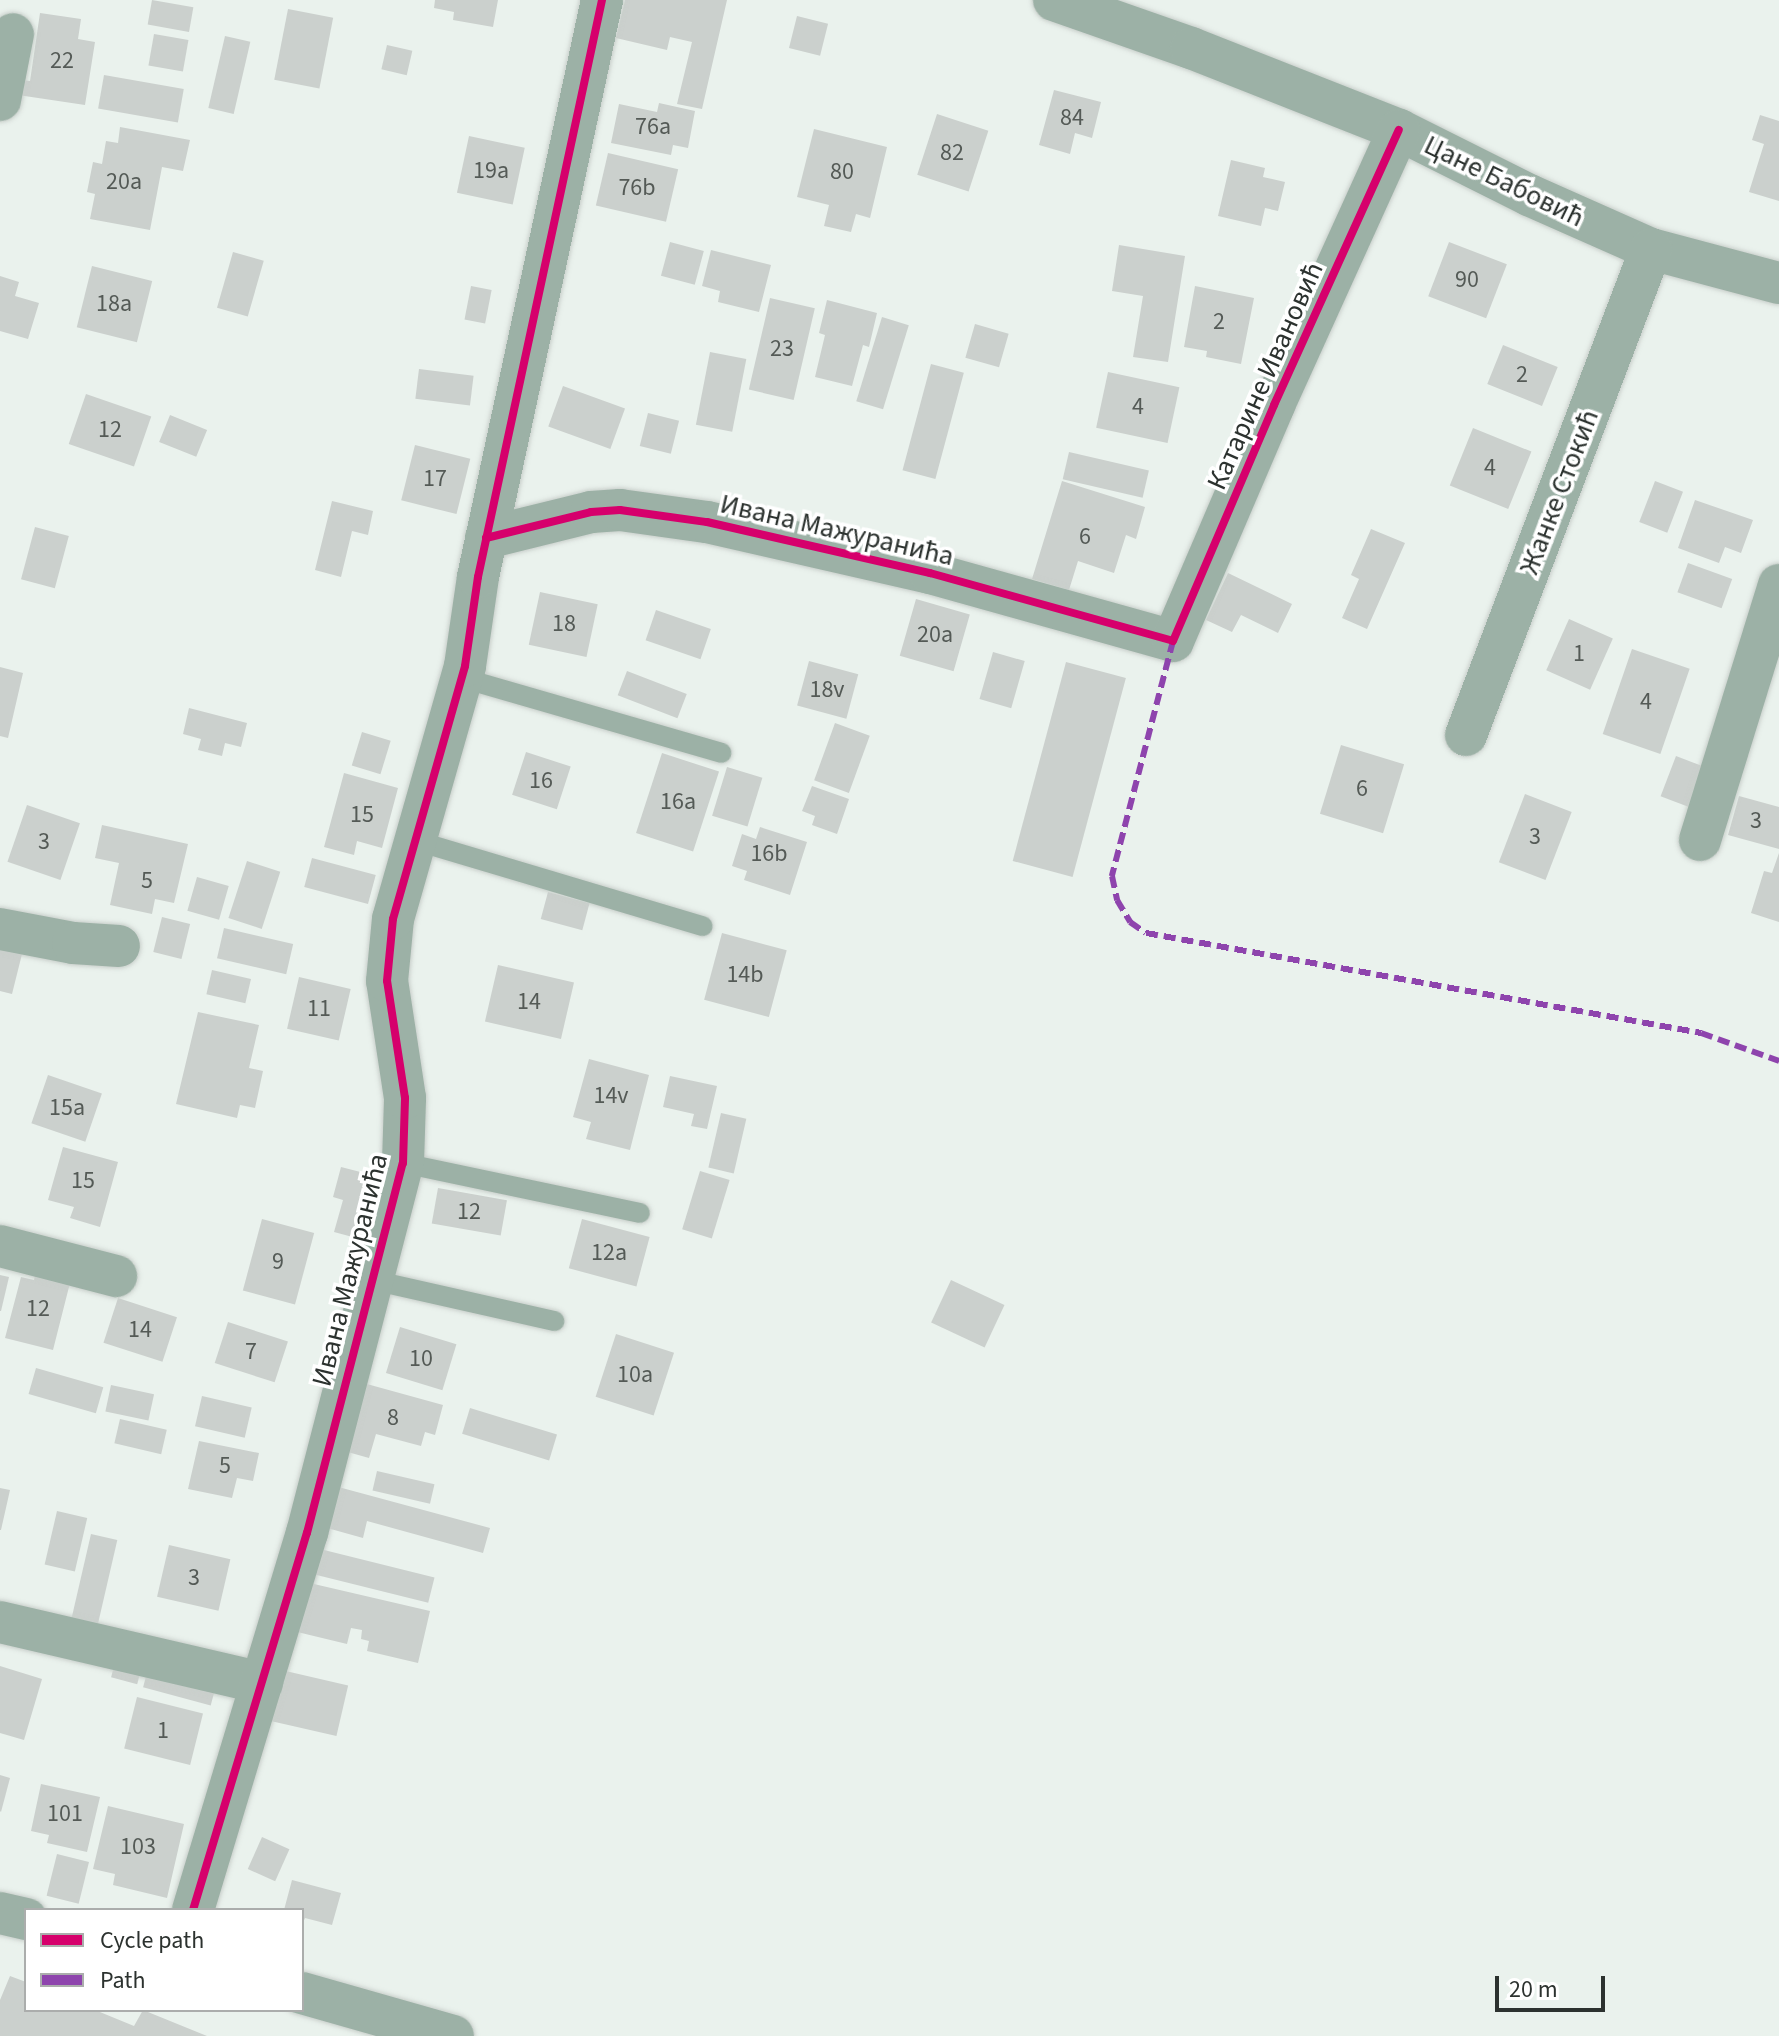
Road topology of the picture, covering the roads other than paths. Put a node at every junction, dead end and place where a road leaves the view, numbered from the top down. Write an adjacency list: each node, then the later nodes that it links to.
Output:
1 (602, 0): 8 (street, Ивана Мажуранића)
2 (1054, 0): 5 (street, Цане Бабовић)
3 (13, 34): 4 (street)
4 (0, 100)
5 (1399, 130): 6 (street, Цане Бабовић); 10 (street, Катарине Ивановић)
6 (1651, 249): 7 (street, Цане Бабовић); 12 (street, Жанке Стокић)
7 (1779, 283)
8 (486, 538): 10 (street, Ивана Мажуранића); 11 (street, Ивана Мажуранића)
9 (1779, 585): 14 (street)
10 (1173, 641)
11 (462, 678): 13 (lane); 15 (street, Ивана Мажуранића)
12 (1466, 735)
13 (721, 753)
14 (1700, 840)
15 (417, 841): 16 (lane); 19 (street, Ивана Мажуранића)
16 (703, 926)
17 (0, 929): 18 (street)
18 (119, 946)
19 (403, 1163): 20 (lane); 23 (street, Ивана Мажуранића)
20 (640, 1213)
21 (0, 1246): 22 (street)
22 (116, 1276)
23 (372, 1280): 24 (lane); 26 (street, Ивана Мажуранића)
24 (554, 1321)
25 (0, 1622): 26 (street)
26 (262, 1683): 27 (street, Ивана Мажуранића)
27 (194, 1908)
28 (0, 1913): 29 (street)
29 (24, 1919)
30 (304, 1994): 31 (street)
31 (453, 2036)

